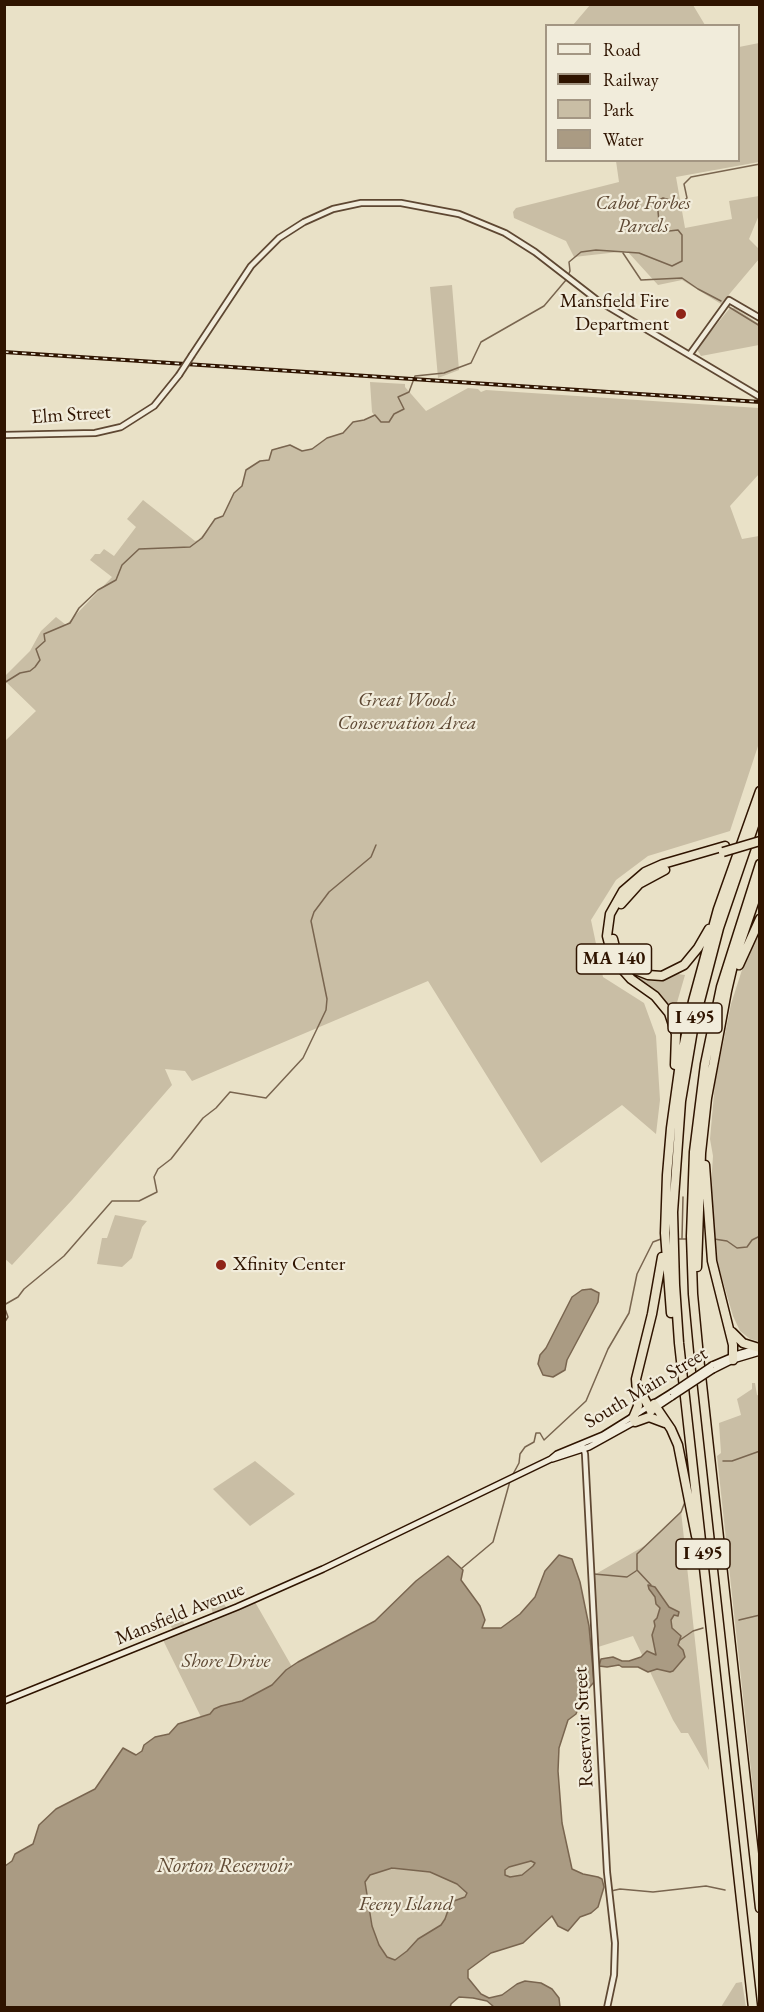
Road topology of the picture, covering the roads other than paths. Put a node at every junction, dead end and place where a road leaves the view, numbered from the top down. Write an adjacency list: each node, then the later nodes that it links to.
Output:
1 (759, 318): 2 (street)
2 (690, 354): 3 (street, Elm Street); 4 (street, Elm Street, bridge)
3 (759, 397)
4 (4, 435)
5 (759, 791): 12 (highway)
6 (759, 808): 17 (highway, I 495)
7 (759, 835): 9 (highway, MA 140)
8 (759, 841): 9 (highway, bridge)
9 (724, 849): 12 (highway); 16 (highway, MA 140)
10 (759, 864): 18 (highway, I 495)
11 (759, 885): 14 (highway)
12 (718, 909): 16 (highway)
13 (759, 919): 14 (highway)
14 (720, 1028): 15 (highway)
15 (706, 1104): 18 (highway); 19 (highway)
16 (672, 1119): 17 (highway, MA 140)
17 (668, 1240): 22 (highway, MA 140); 28 (highway, I 495)
18 (694, 1240): 30 (highway, I 495)
19 (727, 1320): 20 (highway); 21 (highway)
20 (759, 1349): 21 (main road, South Main Street)
21 (734, 1358): 23 (main road, South Main Street, bridge)
22 (636, 1379): 23 (highway); 24 (highway, MA 140)
23 (652, 1408): 24 (main road, South Main Street); 25 (highway)
24 (634, 1420): 25 (highway); 26 (main road, South Main Street)
25 (669, 1426): 28 (highway)
26 (583, 1447): 27 (main road, South Main Street); 31 (street, Reservoir Street)
27 (364, 1550): 29 (main road, Mansfield Avenue)
28 (706, 1588): 32 (highway, I 495)
29 (4, 1701)
30 (759, 1908)
31 (607, 2007)
32 (753, 2007)

